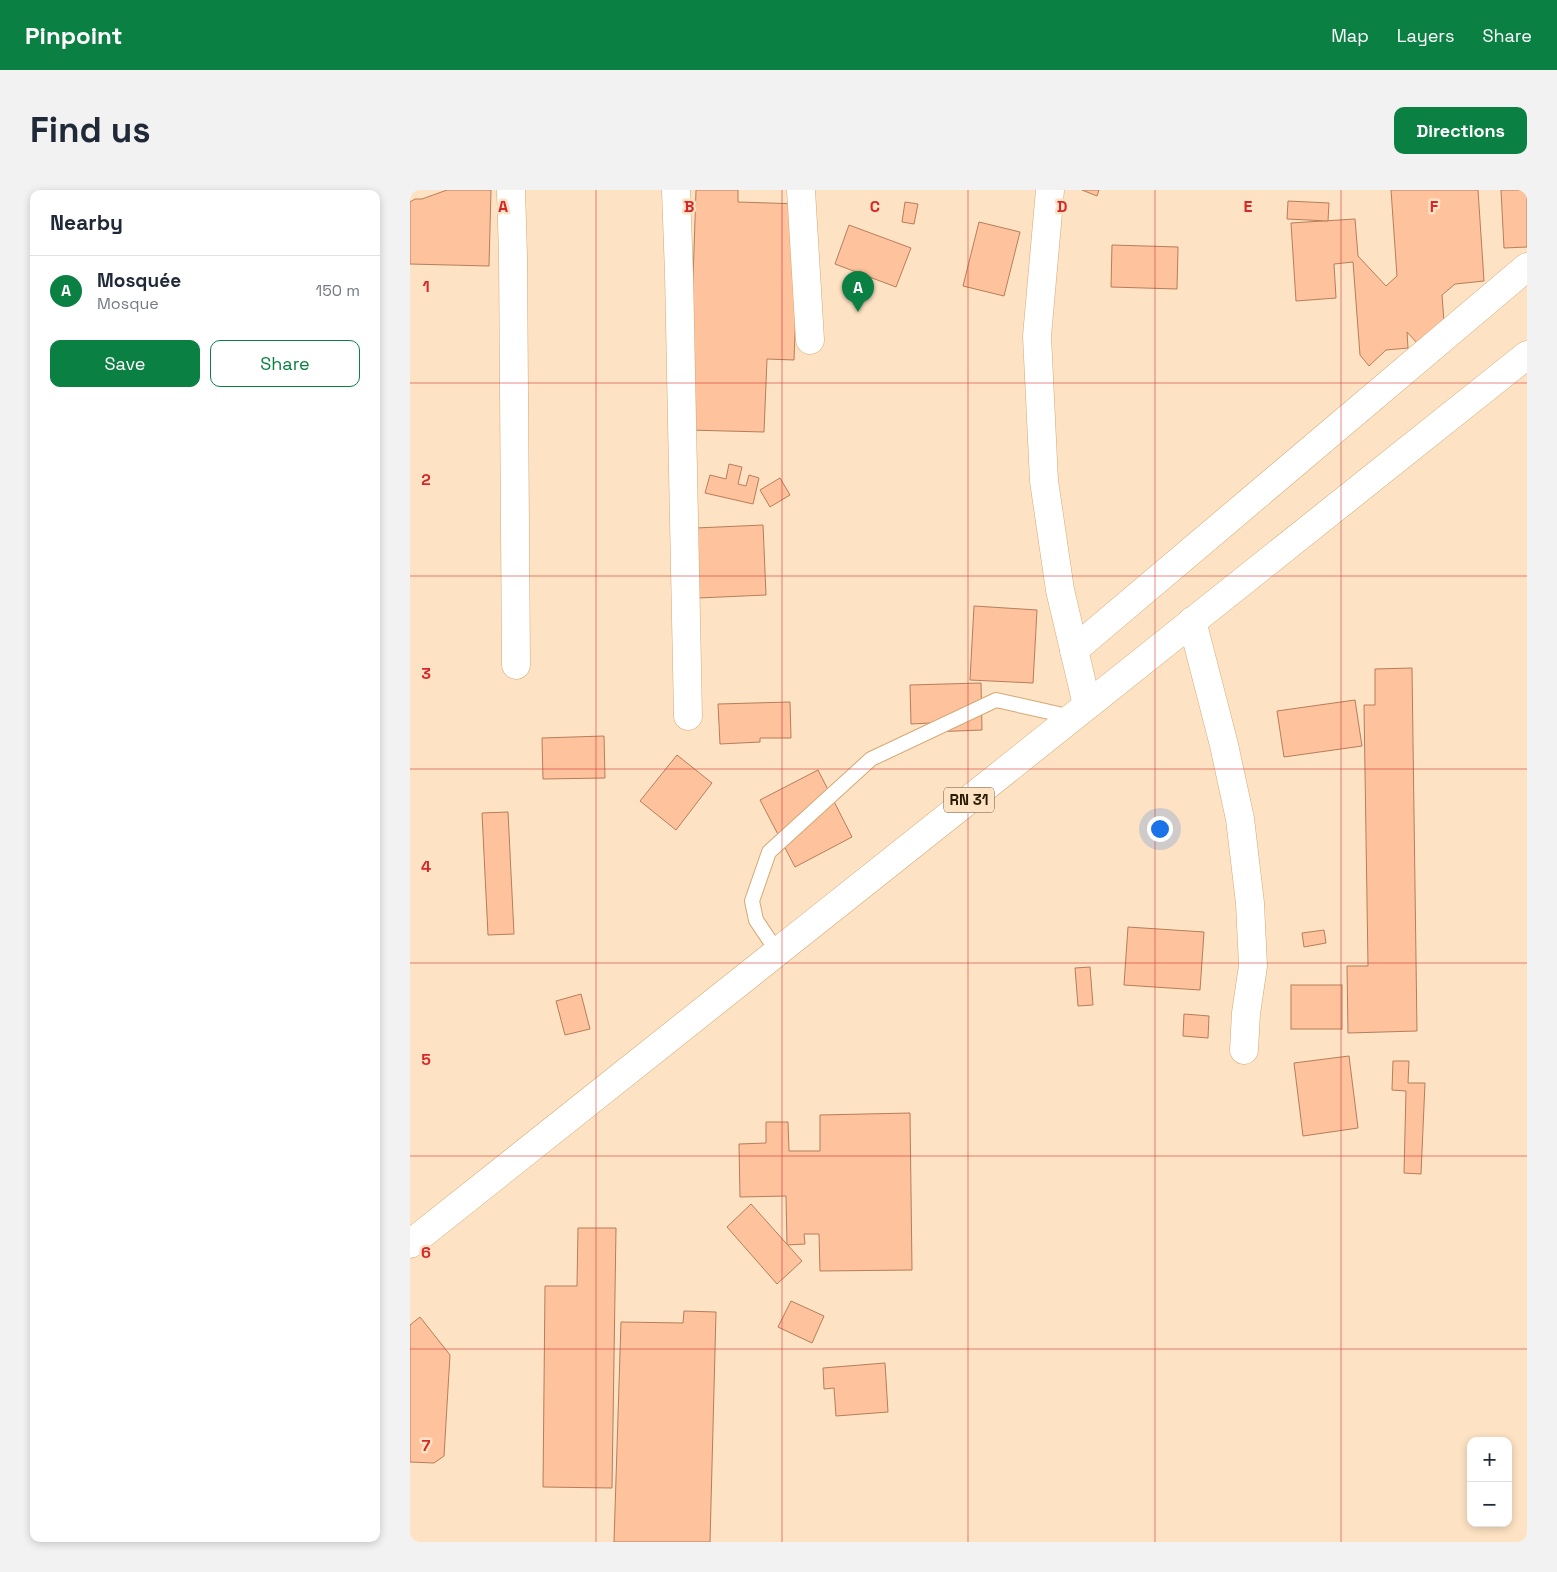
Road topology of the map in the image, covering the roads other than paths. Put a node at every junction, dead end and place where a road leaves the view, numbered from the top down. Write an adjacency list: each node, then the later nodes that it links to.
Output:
1 (510, 190): 10 (street)
2 (676, 190): 12 (street)
3 (801, 190): 6 (street)
4 (1050, 190): 9 (street)
5 (1527, 267): 9 (street)
6 (810, 340)
7 (1527, 355): 8 (street, RN 31)
8 (1192, 621): 11 (street, RN 31); 14 (street)
9 (1074, 650): 11 (street)
10 (516, 665)
11 (1079, 711): 13 (street, RN 31); 13 (lane)
12 (688, 716)
13 (778, 953): 15 (street, RN 31)
14 (1244, 1050)
15 (410, 1244)

